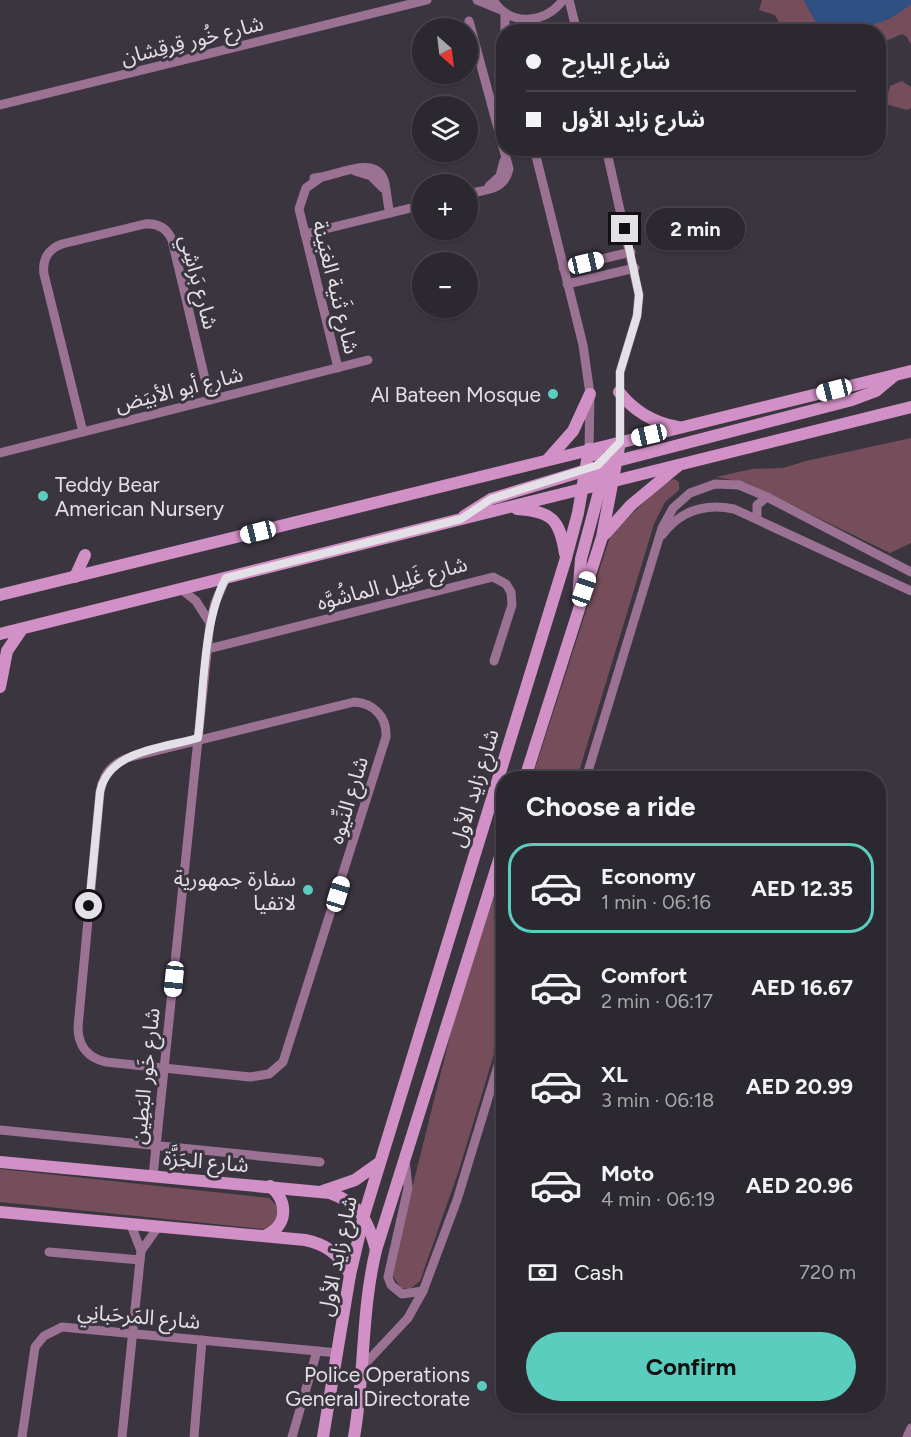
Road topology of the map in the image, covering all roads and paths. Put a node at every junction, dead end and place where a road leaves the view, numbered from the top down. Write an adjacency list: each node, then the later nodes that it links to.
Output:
1 (427, 0): 10 (street, شارع خُور قِرقِشان)
2 (477, 0): 6 (street)
3 (493, 0): 6 (street)
4 (563, 0): 6 (street)
5 (569, 0): 8 (street)
6 (503, 11): 7 (street)
7 (504, 24)
8 (575, 24)
9 (478, 51): 11 (street)
10 (0, 105)
11 (496, 112)
12 (503, 156): 15 (street)
13 (536, 156): 20 (street, شارع زايد الأول)
14 (608, 156): 19 (street)
15 (478, 191)
16 (412, 208): 17 (street)
17 (390, 213): 18 (street); 18 (street, شارع ثَنية الغبَينة)
18 (304, 234): 24 (street, شارع ثَنية الغبَينة)
19 (631, 252): 20 (street); 21 (street)
20 (563, 268): 22 (street, شارع زايد الأول)
21 (635, 268): 22 (street); 27 (street)
22 (567, 285): 28 (street, شارع زايد الأول)
23 (368, 360): 24 (street, شارع أبو الأبيَض)
24 (338, 368): 29 (street, شارع أبو الأبيَض)
25 (911, 371): 26 (main road)
26 (895, 375): 31 (main road); 37 (main road)
27 (619, 392): 31 (main road); 33 (street)
28 (590, 394): 34 (street, شارع زايد الأول); 36 (main road)
29 (210, 400): 32 (street, شارع أبو الأبيَض); 32 (street, شارع بَراشِي)
30 (911, 407): 38 (main road)
31 (682, 427): 33 (main road)
32 (83, 432): 35 (street, شارع أبو الأبيَض)
33 (620, 442): 34 (main road); 37 (main road); 39 (main road)
34 (589, 449): 36 (main road); 39 (main road); 40 (main road, شارع زايد الأول)
35 (0, 453)
36 (547, 460): 52 (main road)
37 (617, 461): 39 (main road); 41 (main road)
38 (683, 462): 41 (main road); 47 (main road)
39 (603, 465): 40 (main road); 41 (main road); 42 (main road)
40 (585, 471): 42 (main road, شارع زايد الأول); 45 (main road)
41 (608, 483): 42 (main road); 47 (main road); 57 (main road)
42 (583, 489): 44 (main road); 50 (main road, شارع زايد الأول)
43 (767, 496): 46 (street); 48 (street); 51 (street)
44 (504, 508): 45 (main road); 50 (main road)
45 (461, 519): 53 (main road)
46 (757, 519): 48 (street); 55 (street)
47 (602, 537): 57 (main road)
48 (659, 540): 67 (street)
49 (85, 555): 52 (main road)
50 (566, 558): 65 (main road, شارع زايد الأول)
51 (911, 572)
52 (75, 577): 56 (main road)
53 (226, 578): 54 (main road); 58 (street, شارع خَور البَطِين)
54 (181, 589): 58 (street); 59 (main road)
55 (911, 591)
56 (3, 593)
57 (579, 606): 66 (main road)
58 (210, 623): 61 (street, شارع خَور البَطِين)
59 (22, 629): 60 (main road); 63 (main road)
60 (0, 634)
61 (208, 649): 62 (street, شارع غَلِيل الماشُوَّه); 64 (street, شارع خَور البَطِين)
62 (494, 661)
63 (0, 687)
64 (198, 738): 70 (street, شارع خَور البَطِين); 70 (street, شارع النِّيوه); 70 (street, شارع النِّيوه)
65 (500, 771)
66 (527, 771)
67 (588, 771)
68 (496, 784): 77 (main road, شارع زايد الأول)
69 (496, 869): 74 (main road, شارع زايد الأول)
70 (164, 1067): 73 (street, شارع خَور البَطِين)
71 (496, 1072): 90 (street)
72 (0, 1130): 73 (street)
73 (156, 1146): 76 (street); 78 (street, شارع خَور البَطِين)
74 (405, 1158): 86 (main road, شارع زايد الأول); 90 (street)
75 (0, 1162): 78 (main road, شارع الجَزَّة)
76 (320, 1162)
77 (379, 1163): 80 (main road); 82 (main road, شارع زايد الأول)
78 (153, 1176): 79 (main road, شارع الجَزَّة)
79 (270, 1186): 80 (main road, شارع الجَزَّة); 85 (main road)
80 (322, 1191): 82 (main road, شارع الجَزَّة)
81 (0, 1212): 83 (main road)
82 (364, 1215): 86 (main road); 89 (main road, شارع زايد الأول)
83 (131, 1225): 84 (main road); 88 (street)
84 (158, 1227): 85 (main road); 88 (street)
85 (264, 1236): 89 (main road)
86 (376, 1250): 95 (main road, شارع زايد الأول)
87 (49, 1252): 88 (street)
88 (140, 1256): 91 (street)
89 (350, 1275): 94 (main road, شارع زايد الأول)
90 (423, 1291): 95 (street)
91 (132, 1333): 92 (street, شارع المَرحَبانِي); 97 (street, شارع المَرحَبانِي); 98 (street)
92 (202, 1340): 93 (street, شارع المَرحَبانِي); 99 (street)
93 (317, 1351): 94 (street, شارع المَرحَبانِي); 100 (street)
94 (338, 1353): 101 (main road, شارع زايد الأول)
95 (363, 1366): 102 (main road, شارع زايد الأول)
96 (911, 1428): 103 (street)
97 (22, 1437)
98 (122, 1437)
99 (194, 1437)
100 (292, 1437)
101 (323, 1437)
102 (354, 1437)
103 (907, 1437)

